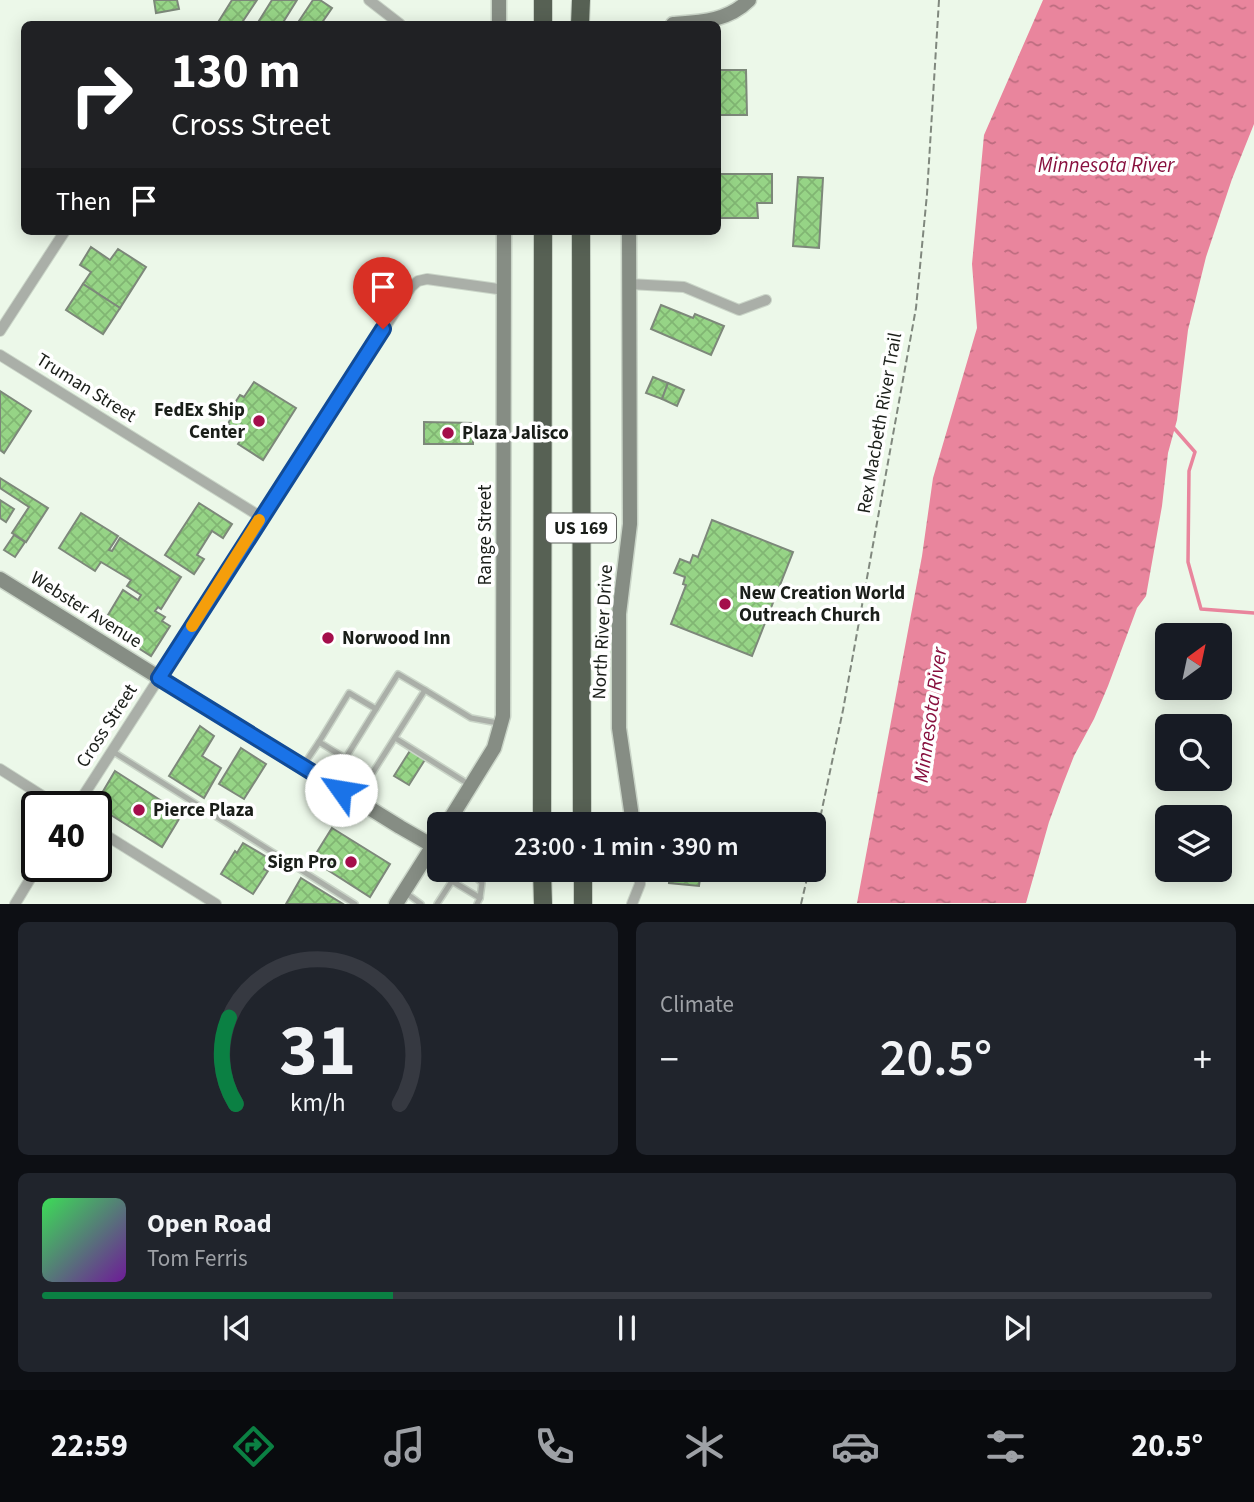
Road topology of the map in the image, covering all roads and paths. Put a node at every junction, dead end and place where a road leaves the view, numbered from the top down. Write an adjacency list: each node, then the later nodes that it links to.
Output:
1 (369, 0): 7 (street)
2 (499, 0): 8 (street)
3 (543, 0): 9 (highway)
4 (580, 0): 10 (highway)
5 (749, 0): 11 (street)
6 (939, 0): 43 (path, Rex Macbeth River Trail)
7 (396, 21)
8 (499, 21)
9 (543, 21)
10 (580, 21)
11 (708, 21)
12 (62, 235): 20 (street)
13 (504, 235): 18 (street, Range Street)
14 (543, 235): 40 (highway, US 169)
15 (580, 235): 41 (highway, US 169)
16 (629, 235): 17 (street, North River Drive)
17 (629, 284): 19 (street); 42 (street, North River Drive)
18 (505, 290): 22 (street, Cross Street); 27 (street, Range Street)
19 (766, 300)
20 (0, 331)
21 (0, 355): 22 (street, Truman Street)
22 (261, 517): 24 (street, Cross Street)
23 (0, 579): 24 (street, Webster Avenue)
24 (159, 678): 30 (street, Cross Street); 32 (street, Webster Avenue)
25 (425, 690): 26 (lane); 27 (lane); 28 (lane)
26 (376, 709): 29 (lane); 31 (lane)
27 (501, 724): 35 (street, Range Street)
28 (395, 738): 34 (lane); 35 (lane)
29 (318, 742): 31 (lane); 32 (lane)
30 (112, 751): 37 (street, Cross Street); 59 (lane)
31 (345, 759): 34 (lane)
32 (303, 766): 38 (street, Webster Avenue)
33 (0, 769): 36 (street)
34 (371, 774): 38 (lane)
35 (470, 785): 39 (street, Range Street)
36 (35, 791)
37 (86, 791)
38 (356, 799): 44 (street, Webster Avenue)
39 (454, 812)
40 (542, 812)
41 (582, 812)
42 (631, 812)
43 (821, 812)
44 (427, 838)
45 (112, 839): 58 (street)
46 (427, 858): 55 (street)
47 (28, 882): 57 (street)
48 (452, 882): 61 (lane)
49 (453, 882): 56 (lane)
50 (481, 882): 56 (lane)
51 (542, 882): 62 (highway)
52 (583, 882): 63 (highway)
53 (639, 882): 64 (street)
54 (807, 882): 65 (path)
55 (400, 898): 60 (lane)
56 (479, 901)
57 (15, 904)
58 (216, 904)
59 (355, 904)
60 (421, 904)
61 (437, 904)
62 (543, 904)
63 (583, 904)
64 (632, 904)
65 (802, 904)

